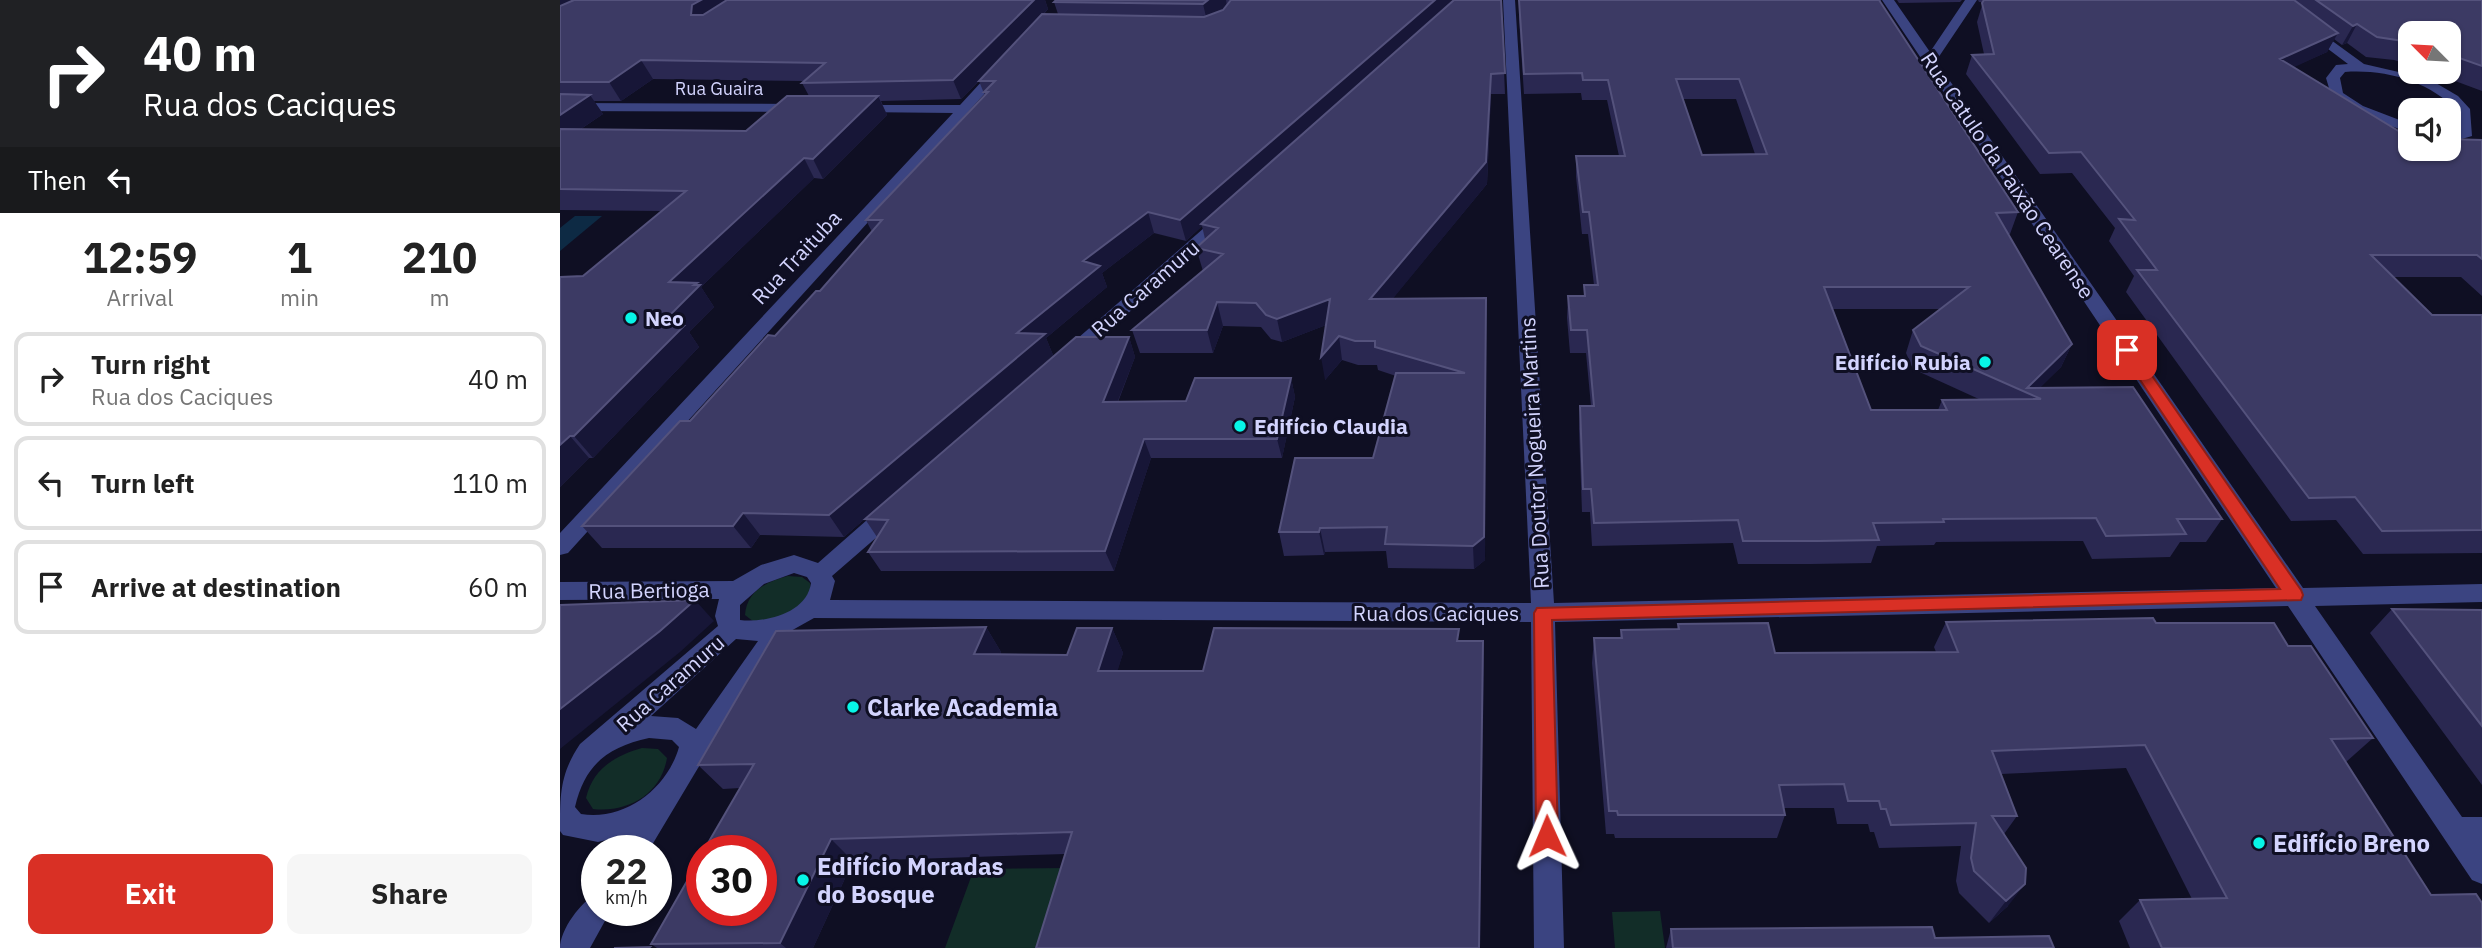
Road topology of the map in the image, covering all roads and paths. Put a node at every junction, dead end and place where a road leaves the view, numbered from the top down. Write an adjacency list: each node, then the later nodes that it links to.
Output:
1 (1509, 0): 28 (street, Rua Doutor Nogueira Martins)
2 (1888, 0): 6 (street, Rua Catulo da Paixão Cearense)
3 (1970, 0): 6 (street)
4 (2269, 0): 7 (street)
5 (1016, 53): 13 (street, Rua Traituba)
6 (1930, 61): 26 (street, Rua Catulo da Paixão Cearense)
7 (2358, 65): 8 (street); 14 (street)
8 (2449, 98)
9 (560, 107): 11 (street, Rua Guaira)
10 (2461, 107): 15 (street)
11 (810, 108)
12 (838, 108): 13 (street)
13 (963, 109): 21 (street, Rua Traituba)
14 (2398, 125)
15 (2461, 137)
16 (2461, 146): 17 (street)
17 (2473, 154)
18 (1244, 201): 19 (street, Rua Caramuru)
19 (1058, 365)
20 (904, 501): 22 (street)
21 (560, 547)
22 (821, 573): 23 (street); 27 (street)
23 (737, 590): 24 (street, Rua Bertioga); 30 (street, Rua Caramuru)
24 (560, 591)
25 (2482, 593): 26 (street, Rua dos Caciques)
26 (2294, 595): 28 (street, Rua dos Caciques); 36 (street, Rua Catulo da Paixão Cearense)
27 (810, 609): 28 (street, Rua dos Caciques); 29 (street, Rua Caramuru)
28 (1543, 613): 41 (street, Rua Doutor Nogueira Martins)
29 (780, 628): 30 (street, Rua Caramuru); 32 (street)
30 (731, 629): 31 (street, Rua Caramuru)
31 (608, 738): 32 (street); 33 (street, Rua Caramuru)
32 (690, 759): 35 (street)
33 (581, 762): 34 (street); 35 (street)
34 (560, 780)
35 (664, 800): 37 (street)
36 (2469, 830): 38 (street, Rua Catulo da Paixão Cearense)
37 (642, 835)
38 (2482, 870)
39 (586, 926): 40 (street)
40 (572, 948)
41 (1549, 948)

